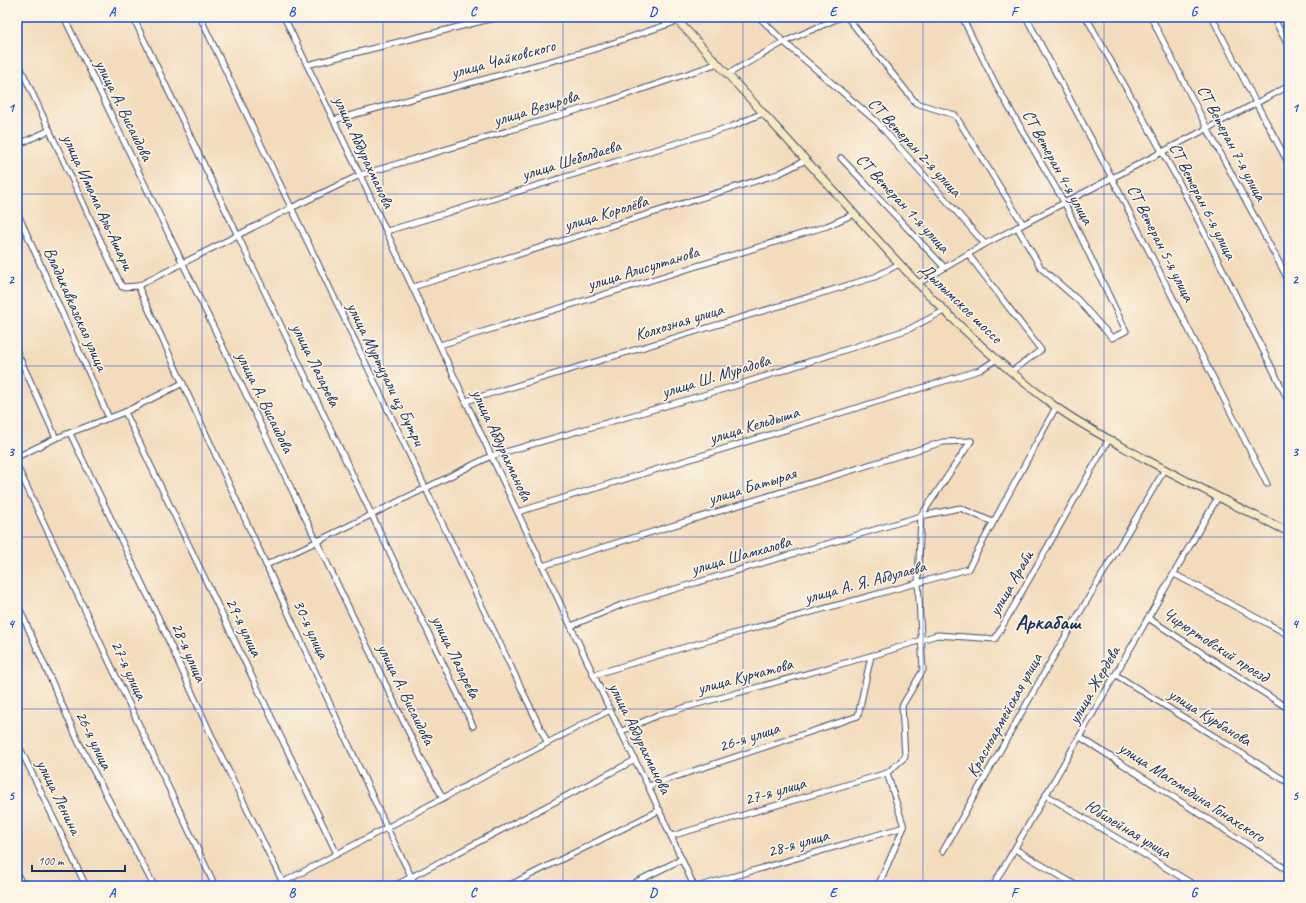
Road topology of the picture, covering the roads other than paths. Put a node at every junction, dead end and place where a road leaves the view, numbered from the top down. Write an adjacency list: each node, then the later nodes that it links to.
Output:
1 (64, 17): 45 (street, улица А. Висаидова)
2 (133, 17): 42 (street, улица Лазарева)
3 (200, 17): 36 (street, улица Муртузали из Бутри)
4 (284, 17): 20 (street, улица Абдурахманова)
5 (498, 17): 20 (street)
6 (759, 17): 16 (street, СТ Ветеран 2-я улица)
7 (841, 17): 16 (street)
8 (847, 17): 39 (street)
9 (962, 17): 35 (street, СТ Ветеран 4-я улица)
10 (1026, 17): 34 (street, СТ Ветеран 5-я улица)
11 (1086, 17): 29 (street, СТ Ветеран 6-я улица)
12 (1151, 17): 26 (street, СТ Ветеран 7-я улица)
13 (1212, 17): 23 (street)
14 (1273, 17): 17 (street)
15 (676, 19): 19 (main road, Дылымское шоссе); 25 (street, улица Чайковского)
16 (784, 42): 21 (street); 43 (street, СТ Ветеран 2-я улица)
17 (1289, 47)
18 (17, 60): 27 (street, улица Имама Аль-Ашари)
19 (718, 63): 21 (main road, Дылымское шоссе); 33 (street, улица Везирова)
20 (307, 65): 25 (street, улица Абдурахманова)
21 (728, 74): 24 (main road, Дылымское шоссе)
22 (1289, 86): 23 (street)
23 (1256, 103): 26 (street); 32 (street)
24 (763, 113): 31 (main road, Дылымское шоссе); 41 (street, улица Шеболдаева)
25 (334, 120): 33 (street, улица Абдурахманова)
26 (1207, 128): 29 (street); 48 (street, СТ Ветеран 7-я улица)
27 (50, 130): 28 (street); 50 (street, улица Имама Аль-Ашари)
28 (17, 145)
29 (1162, 152): 34 (street); 59 (street, СТ Ветеран 6-я улица)
30 (841, 158): 47 (street, СТ Ветеран 1-я улица)
31 (806, 160): 38 (main road, Дылымское шоссе); 51 (street, улица Королёва)
32 (1289, 164)
33 (360, 175): 36 (street, улица Везирова); 41 (street, улица Абдурахманова)
34 (1112, 178): 35 (street); 70 (street, СТ Ветеран 5-я улица)
35 (1064, 202): 39 (street); 40 (street, СТ Ветеран 4-я улица)
36 (291, 208): 42 (street, улица Везирова); 71 (street, улица Муртузали из Бутри)
37 (17, 212): 62 (street, Владикавказская улица)
38 (854, 214): 46 (main road, Дылымское шоссе); 53 (street, улица Алисултанова)
39 (1022, 224): 40 (street)
40 (1017, 227): 43 (street)
41 (387, 231): 51 (street, улица Абдурахманова)
42 (238, 235): 45 (street, улица Везирова); 74 (street, улица Лазарева)
43 (985, 244): 44 (street)
44 (968, 254): 47 (street); 56 (street, СТ Ветеран 1-я улица)
45 (182, 263): 50 (street, улица Везирова); 78 (street, улица А. Висаидова)
46 (899, 264): 49 (main road, Дылымское шоссе); 58 (street, Колхозная улица)
47 (944, 267): 49 (street)
48 (1289, 281)
49 (917, 284): 52 (main road, Дылымское шоссе)
50 (138, 286): 57 (street, улица Имама Аль-Ашари)
51 (412, 287): 53 (street, улица Абдурахманова)
52 (944, 311): 55 (main road, Дылымское шоссе); 66 (street, улица Ш. Мурадова)
53 (440, 345): 58 (street, улица Абдурахманова)
54 (17, 352): 64 (street)
55 (996, 359): 56 (main road, Дылымское шоссе); 73 (street, улица Кельдыша)
56 (1012, 371): 60 (main road, Дылымское шоссе)
57 (183, 384): 61 (street); 79 (street, 30-я улица)
58 (466, 401): 66 (street, улица Абдурахманова)
59 (1289, 402)
60 (1056, 407): 65 (main road, Дылымское шоссе); 76 (street, улица А. Я. Абдулаева)
61 (125, 412): 62 (street); 111 (street, 29-я улица)
62 (109, 418): 63 (street)
63 (70, 433): 64 (street); 116 (street, 28-я улица)
64 (56, 438): 67 (street)
65 (1109, 439): 69 (main road, Дылымское шоссе); 87 (street, улица Араби)
66 (491, 456): 71 (street, улица Ш. Мурадова); 73 (street, улица Абдурахманова)
67 (17, 457)
68 (17, 466): 120 (street, 27-я улица)
69 (1165, 469): 72 (main road, Дылымское шоссе); 110 (street, Красноармейская улица)
70 (1267, 484)
71 (426, 489): 74 (street, улица Ш. Мурадова); 98 (street, улица Муртузали из Бутри)
72 (1218, 497): 77 (main road, Дылымское шоссе); 81 (street, улица Жердева)
73 (518, 512): 80 (street, улица Абдурахманова)
74 (372, 515): 78 (street, улица Ш. Мурадова); 94 (street, улица Лазарева)
75 (921, 516): 76 (street, улица Шамхалова); 80 (street, улица Батырая); 82 (street); 85 (street, улица Шамхалова)
76 (993, 522): 82 (street, улица А. Я. Абдулаева)
77 (1289, 532)
78 (316, 542): 79 (street, улица Ш. Мурадова); 104 (street, улица А. Висаидова)
79 (266, 565): 107 (street, 30-я улица)
80 (542, 566): 85 (street, улица Абдурахманова)
81 (1174, 574): 84 (street, улица Жердева); 86 (street)
82 (918, 582): 87 (street); 91 (street, улица А. Я. Абдулаева)
83 (17, 603): 119 (street, 26-я улица)
84 (1148, 618): 90 (street, улица Жердева); 92 (street, Чирюртовский проезд)
85 (571, 626): 91 (street, улица Абдурахманова)
86 (1289, 636)
87 (922, 640): 88 (street, улица Араби); 100 (street)
88 (880, 653): 89 (street, улица Курчатова)
89 (871, 656): 95 (street, улица Курчатова); 102 (street, 26-я улица)
90 (1116, 675): 96 (street, улица Жердева); 101 (street, улица Курбанова)
91 (593, 676): 93 (street, улица Абдурахманова)
92 (1289, 709)
93 (610, 710): 95 (street, улица Абдурахманова); 98 (street)
94 (473, 726)
95 (620, 732): 99 (street, улица Абдурахманова)
96 (1080, 737): 103 (street, улица Жердева); 113 (street, улица Магомедина Гонахского)
97 (17, 742): 118 (street, улица Ленина)
98 (547, 742): 104 (street)
99 (635, 760): 102 (street, улица Абдурахманова); 115 (street)
100 (887, 773): 106 (street); 108 (street, 27-я улица)
101 (1289, 783)
102 (648, 786): 105 (street, улица Абдурахманова)
103 (1046, 795): 109 (street, улица Жердева); 131 (street, Юбилейная улица)
104 (443, 798): 107 (street)
105 (660, 810): 108 (street, улица Абдурахманова); 124 (street)
106 (904, 827): 127 (street, 28-я улица); 128 (street)
107 (387, 828): 111 (street); 115 (street, 30-я улица)
108 (671, 836): 112 (street, улица Абдурахманова)
109 (1015, 849): 129 (street, улица Жердева); 130 (street)
110 (944, 851)
111 (337, 854): 116 (street)
112 (682, 859): 125 (street); 126 (street, улица Абдурахманова)
113 (1289, 871)
114 (17, 874): 117 (street)
115 (412, 877): 122 (street); 123 (street, 30-я улица)
116 (283, 883): 121 (street)
117 (23, 886)
118 (86, 886)
119 (154, 886)
120 (215, 886)
121 (276, 886)
122 (394, 886)
123 (416, 886)
124 (508, 886)
125 (628, 886)
126 (694, 886)
127 (700, 886)
128 (878, 886)
129 (993, 886)
130 (1077, 886)
131 (1196, 886)

